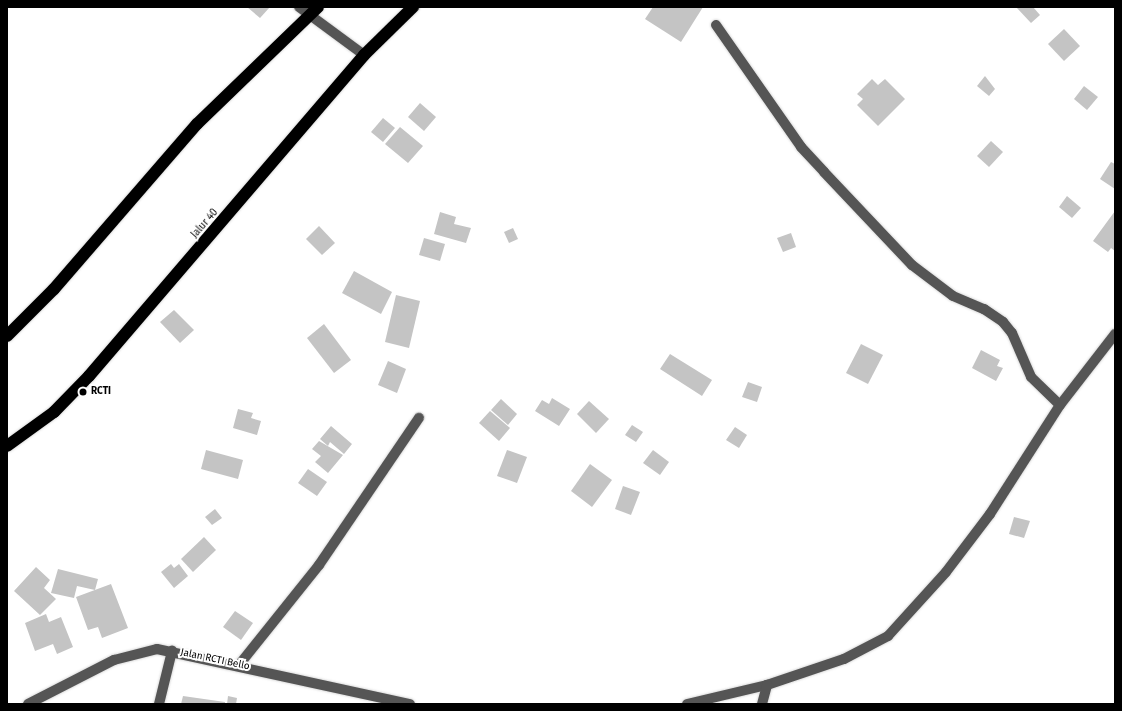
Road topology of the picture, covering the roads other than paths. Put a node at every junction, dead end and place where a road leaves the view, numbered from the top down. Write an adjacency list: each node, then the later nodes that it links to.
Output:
1 (299, 7): 4 (street)
2 (318, 7): 4 (highway)
3 (413, 7): 6 (highway, Jalur 40)
4 (308, 17): 6 (street); 8 (highway)
5 (716, 26): 9 (street)
6 (364, 55): 11 (highway, Jalur 40)
7 (1115, 334): 9 (street)
8 (7, 336)
9 (1060, 405): 14 (street)
10 (419, 418): 13 (street)
11 (7, 446)
12 (172, 651): 13 (street, Jalan RCTI Bello); 15 (street, Jalan RCTI Bello); 16 (street)
13 (239, 665): 17 (street, Jalan RCTI Bello)
14 (767, 685): 18 (street); 19 (street)
15 (28, 704)
16 (159, 704)
17 (410, 704)
18 (687, 704)
19 (762, 704)

